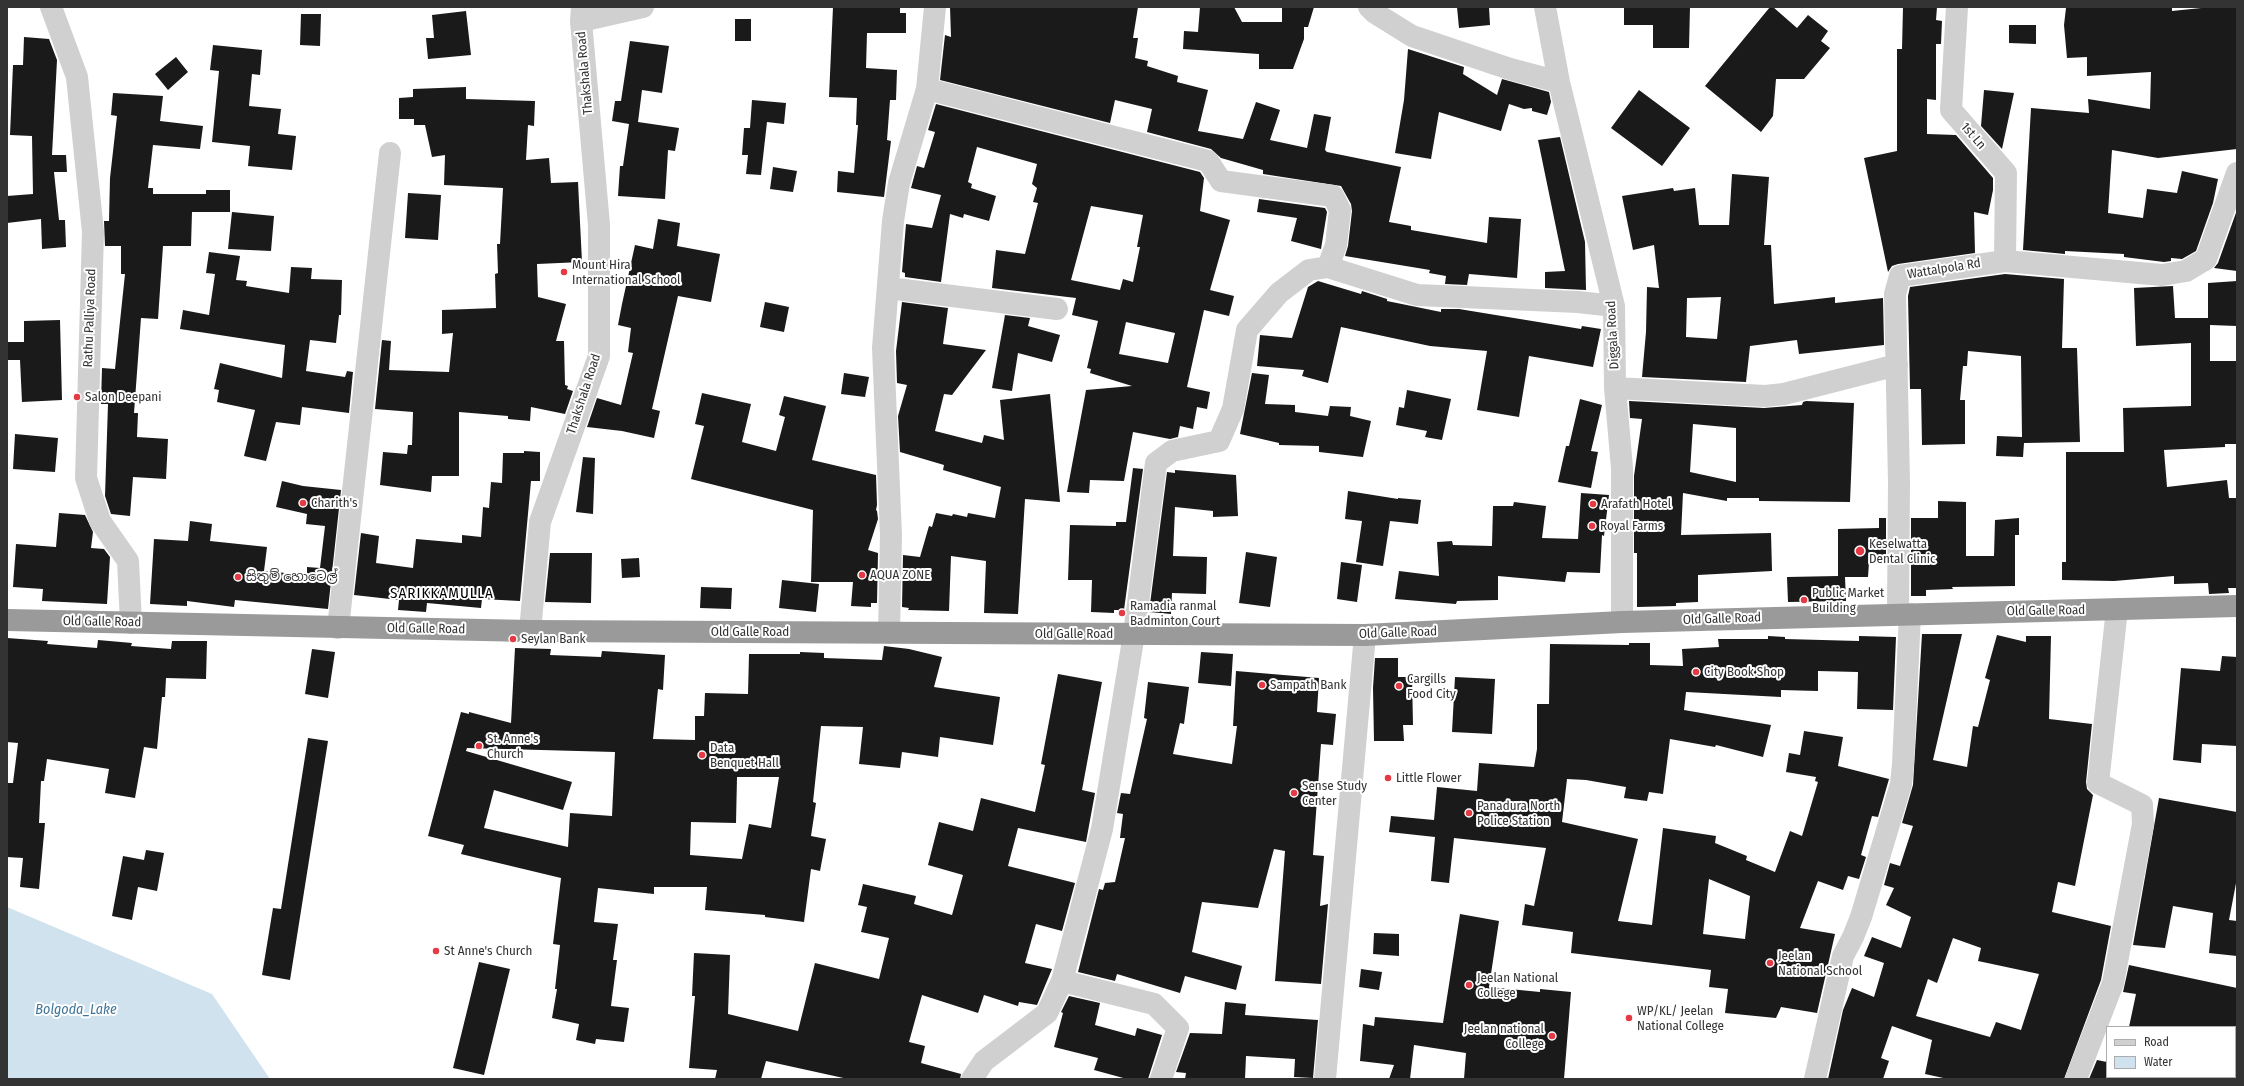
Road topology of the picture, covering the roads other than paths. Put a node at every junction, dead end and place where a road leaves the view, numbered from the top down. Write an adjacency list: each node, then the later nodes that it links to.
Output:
1 (51, 7): 24 (street, Rathu Palliya Road)
2 (643, 7): 7 (street)
3 (935, 7): 9 (street)
4 (1369, 7): 8 (street)
5 (1545, 7): 8 (street, Diggala Road)
6 (1957, 7): 12 (street, 1st Ln)
7 (582, 14): 26 (street, Thakshala Road)
8 (1559, 82): 15 (street, Diggala Road)
9 (927, 89): 13 (street); 14 (street)
10 (390, 153): 25 (street)
11 (2237, 173): 12 (street, Wattalpola Rd)
12 (2006, 261): 17 (street, Wattalpola Rd)
13 (1328, 267): 15 (street); 28 (street)
14 (888, 288): 16 (street); 27 (street)
15 (1614, 306): 18 (street, Diggala Road)
16 (1057, 309)
17 (1897, 365): 18 (street); 21 (street, Wattalpola Rd)
18 (1615, 388): 23 (street, Diggala Road)
19 (2237, 606): 20 (highway, Old Galle Road)
20 (2117, 609): 21 (highway, Old Galle Road); 35 (street)
21 (1904, 614): 23 (highway, Old Galle Road); 34 (street, Wattalpola Rd)
22 (7, 620): 24 (highway, Old Galle Road)
23 (1622, 622): 29 (highway, Old Galle Road)
24 (130, 623): 25 (highway, Old Galle Road)
25 (338, 628): 26 (highway, Old Galle Road)
26 (530, 632): 27 (highway, Old Galle Road)
27 (889, 633): 28 (highway, Old Galle Road)
28 (1134, 634): 29 (highway, Old Galle Road); 30 (street)
29 (1365, 635): 33 (street)
30 (1062, 981): 31 (street); 32 (street)
31 (972, 1079)
32 (1161, 1079)
33 (1325, 1079)
34 (1816, 1079)
35 (2076, 1079)

